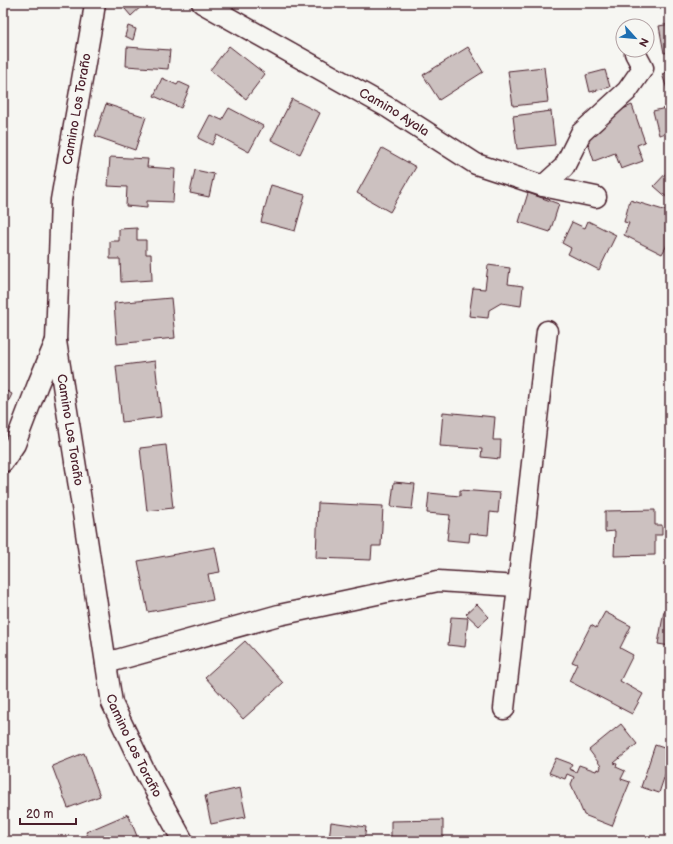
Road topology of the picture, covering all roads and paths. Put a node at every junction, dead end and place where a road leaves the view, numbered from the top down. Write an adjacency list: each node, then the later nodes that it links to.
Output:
1 (95, 3): 7 (street, Camino Los Toraño)
2 (202, 3): 4 (street, Camino Ayala)
3 (638, 58): 4 (street)
4 (543, 186): 5 (street, Camino Ayala)
5 (596, 197)
6 (547, 331): 9 (street)
7 (56, 341): 8 (street); 10 (street, Camino Los Toraño)
8 (3, 462)
9 (517, 586): 10 (street); 11 (street)
10 (106, 663): 12 (street, Camino Los Toraño)
11 (504, 709)
12 (183, 841)

